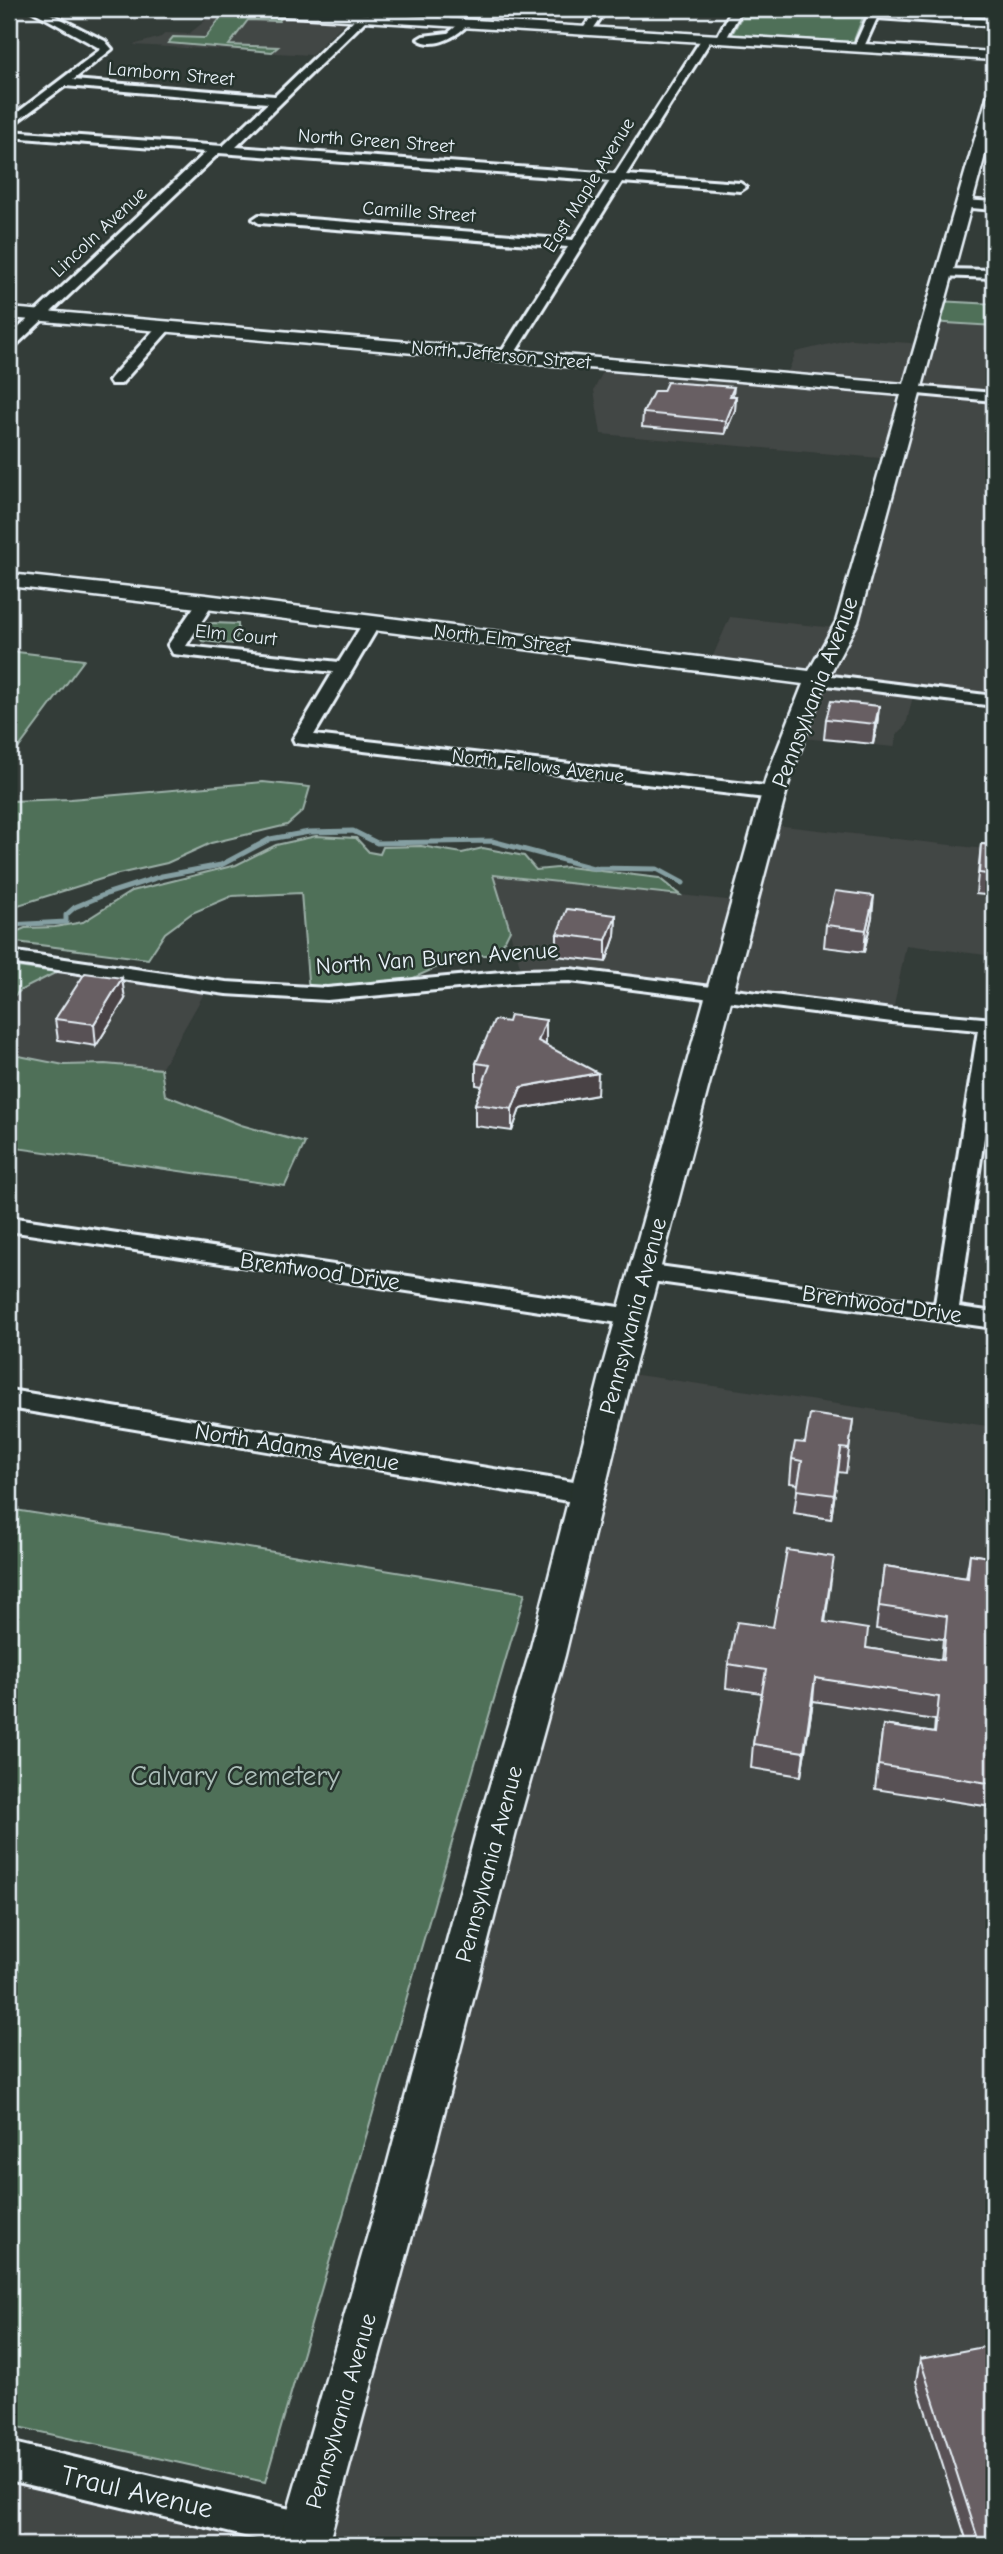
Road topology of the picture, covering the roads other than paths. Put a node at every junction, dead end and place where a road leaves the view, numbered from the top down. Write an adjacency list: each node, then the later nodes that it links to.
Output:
1 (34, 9): 17 (street)
2 (234, 9): 6 (main road)
3 (452, 9): 9 (street)
4 (602, 9): 12 (street)
5 (737, 9): 13 (street, East Maple Avenue)
6 (269, 10): 8 (main road)
7 (875, 12): 11 (street); 15 (street)
8 (363, 17): 9 (main road); 19 (street, Lincoln Avenue)
9 (442, 22): 10 (main road)
10 (464, 23): 12 (main road); 14 (street)
11 (994, 23)
12 (587, 30): 13 (main road)
13 (714, 38): 15 (main road); 27 (street, East Maple Avenue)
14 (423, 40)
15 (859, 47): 16 (main road)
16 (994, 56)
17 (63, 83): 19 (street, Lamborn Street); 20 (street)
18 (20, 100): 20 (street)
19 (277, 100): 26 (street, Lincoln Avenue)
20 (39, 101): 22 (street)
21 (993, 103): 29 (main road, Pennsylvania Avenue)
22 (9, 124)
23 (9, 134): 24 (street, North Green Street)
24 (32, 136): 25 (street); 26 (street, North Green Street)
25 (18, 147)
26 (221, 149): 27 (street, North Green Street); 35 (street, Lincoln Avenue)
27 (618, 178): 28 (street, North Green Street); 31 (street, East Maple Avenue)
28 (740, 187)
29 (979, 205): 32 (main road, Pennsylvania Avenue)
30 (259, 219): 31 (street, Camille Street)
31 (576, 244): 38 (street, East Maple Avenue)
32 (944, 273): 33 (street); 40 (main road, Pennsylvania Avenue)
33 (994, 274)
34 (9, 313): 35 (main road, North Jefferson Street)
35 (38, 316): 36 (main road, North Jefferson Street); 37 (street, Lincoln Avenue)
36 (165, 326): 38 (main road, North Jefferson Street); 39 (street)
37 (9, 344)
38 (506, 356): 40 (main road, North Jefferson Street)
39 (116, 381)
40 (912, 390): 41 (street, North Jefferson Street); 46 (main road, Pennsylvania Avenue)
41 (994, 397)
42 (9, 580): 43 (main road, North Elm Street)
43 (206, 602): 44 (main road, North Elm Street); 45 (street, Elm Court)
44 (372, 622): 45 (street); 46 (main road, North Elm Street)
45 (344, 668): 48 (street, North Fellows Avenue)
46 (816, 679): 47 (street, North Elm Street); 48 (main road, Pennsylvania Avenue)
47 (994, 701)
48 (774, 793): 50 (main road, Pennsylvania Avenue)
49 (9, 957): 50 (street, North Van Buren Avenue)
50 (720, 993): 51 (street, North Van Buren Avenue); 53 (main road, Pennsylvania Avenue)
51 (992, 1025): 54 (street)
52 (9, 1224): 55 (street, Brentwood Drive)
53 (644, 1272): 54 (street, Brentwood Drive); 55 (main road, Pennsylvania Avenue)
54 (946, 1312): 56 (street, Brentwood Drive)
55 (632, 1317): 58 (main road, Pennsylvania Avenue)
56 (994, 1320)
57 (9, 1399): 58 (street, North Adams Avenue)
58 (586, 1494): 60 (main road, Pennsylvania Avenue)
59 (9, 2461): 60 (street, Traul Avenue)
60 (305, 2538)

